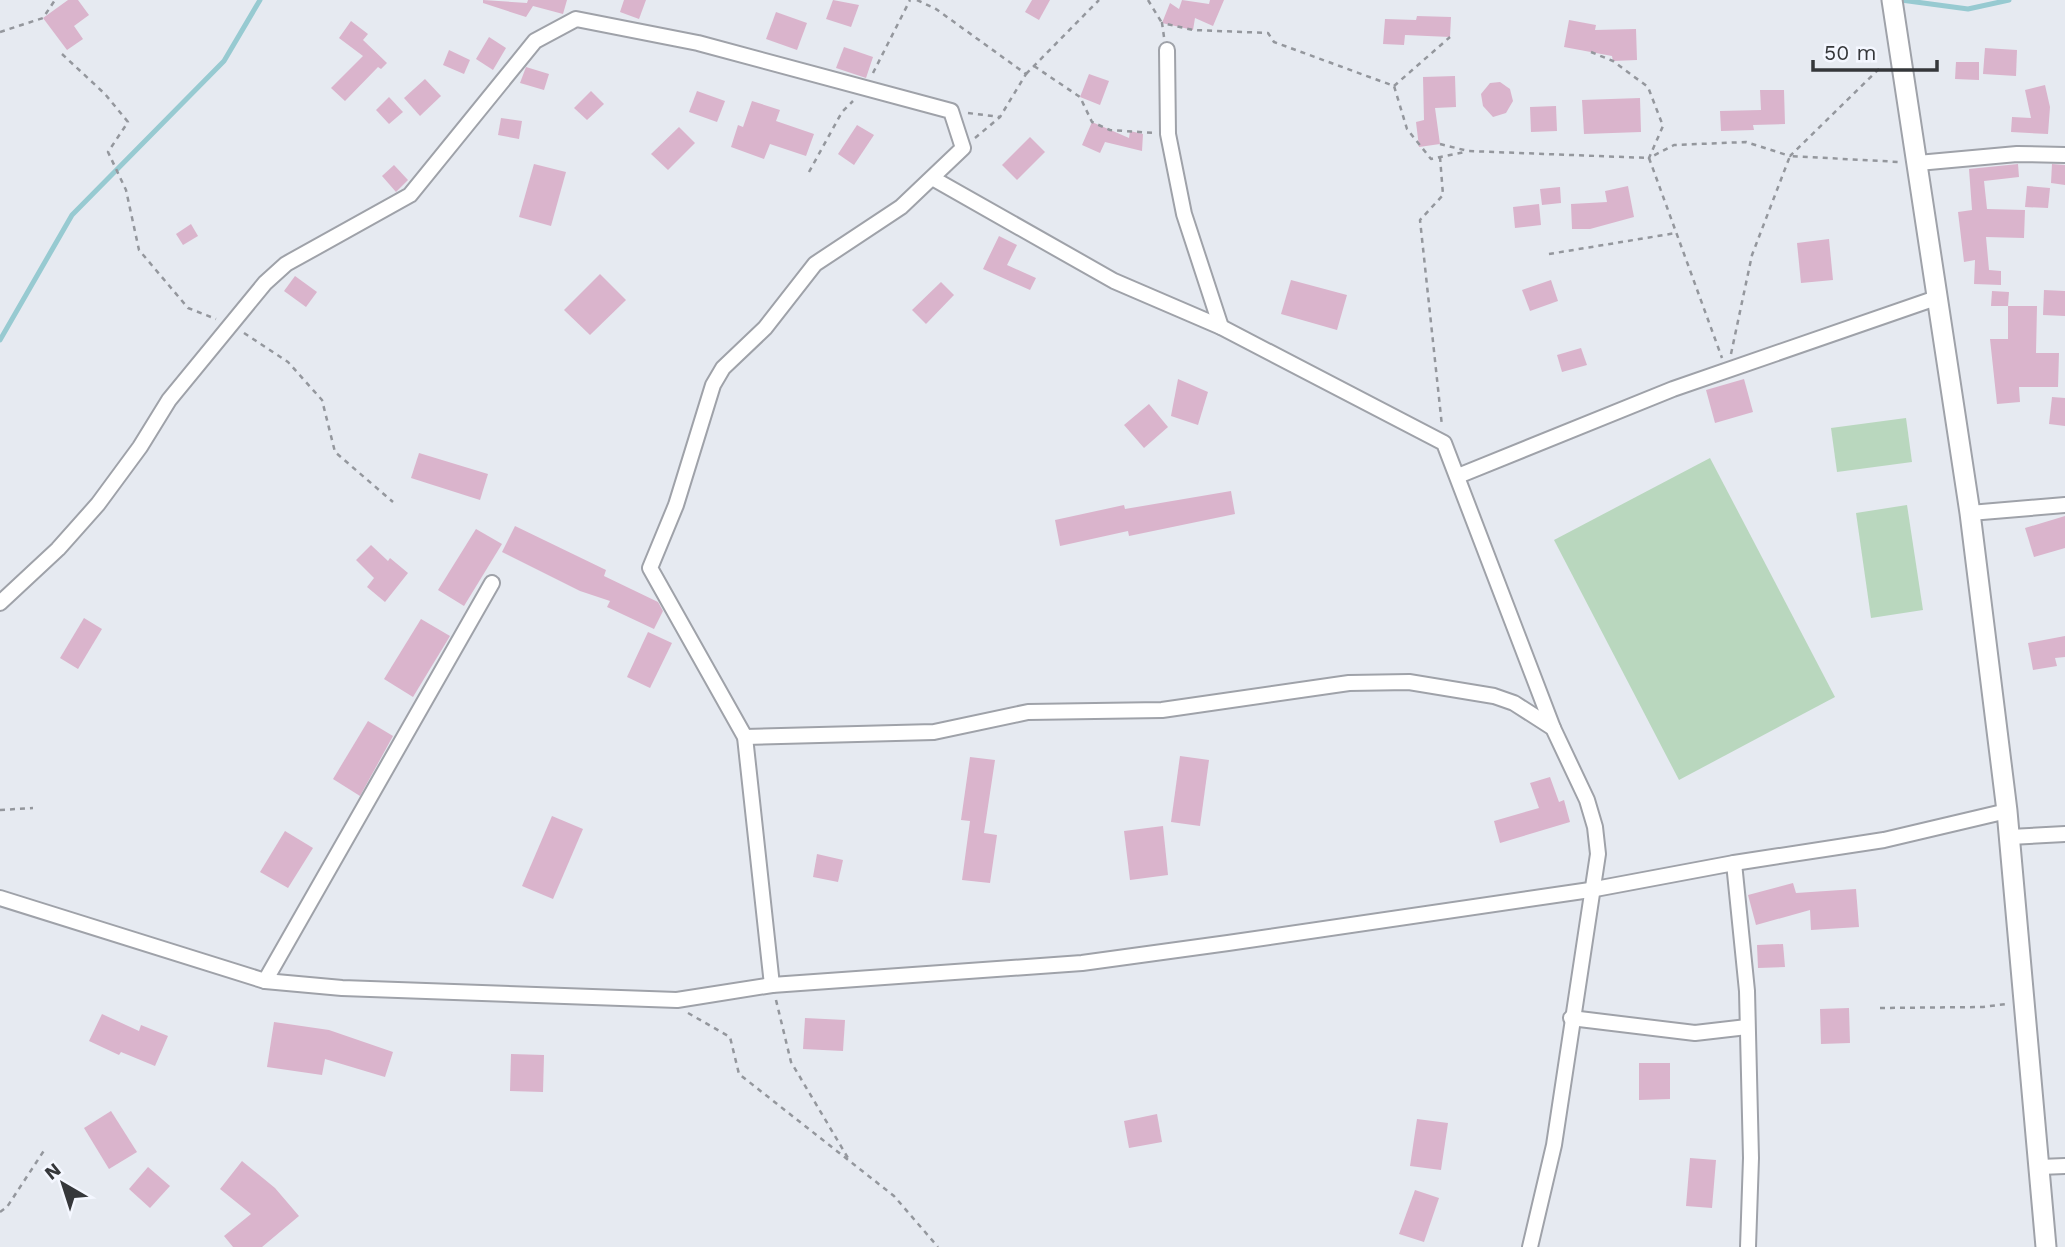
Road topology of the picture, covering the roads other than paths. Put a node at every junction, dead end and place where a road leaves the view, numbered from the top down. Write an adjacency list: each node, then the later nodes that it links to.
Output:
1 (1893, 4): 4 (street)
2 (1167, 50): 7 (street)
3 (2065, 155): 4 (street)
4 (1918, 163): 6 (street)
5 (934, 178): 7 (street); 12 (street); 14 (street)
6 (1939, 297): 8 (street); 10 (street)
7 (1221, 327): 8 (street)
8 (1458, 476): 13 (street)
9 (2065, 505): 10 (street)
10 (1970, 513): 15 (street)
11 (492, 583): 21 (street)
12 (0, 603)
13 (1553, 728): 14 (street); 19 (street)
14 (744, 737): 22 (street)
15 (2007, 811): 17 (street); 18 (street)
16 (2065, 834): 17 (street)
17 (2010, 837): 26 (street)
18 (1734, 863): 19 (street); 24 (street)
19 (1590, 891): 22 (street); 23 (street)
20 (0, 898): 21 (street)
21 (265, 981): 22 (street)
22 (772, 985)
23 (1571, 1018): 24 (street); 27 (street)
24 (1747, 1027): 28 (street)
25 (2065, 1166): 26 (street)
26 (2040, 1167): 29 (street)
27 (1530, 1247)
28 (1748, 1247)
29 (2046, 1247)

